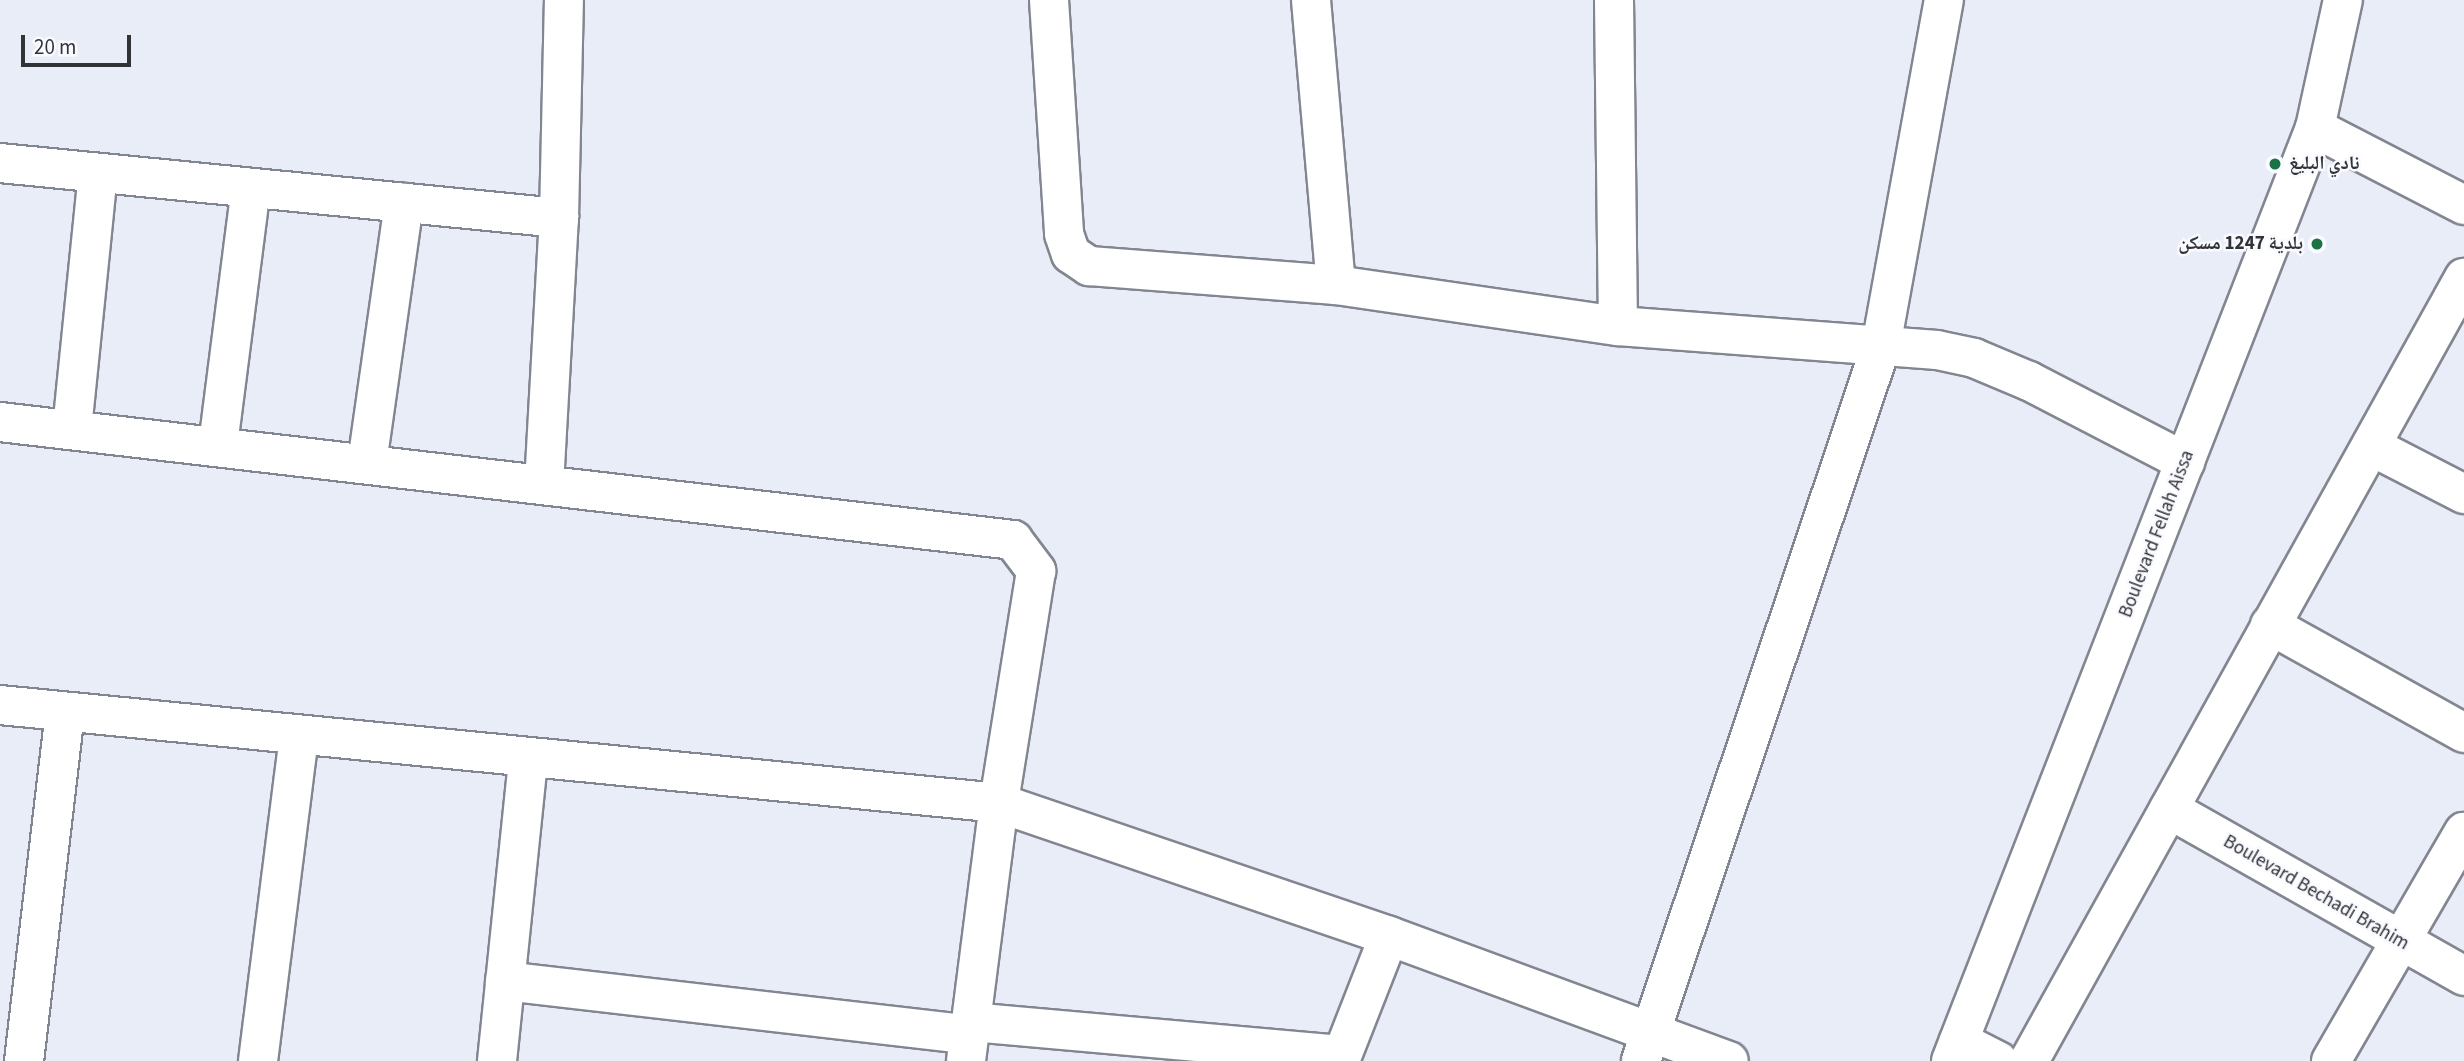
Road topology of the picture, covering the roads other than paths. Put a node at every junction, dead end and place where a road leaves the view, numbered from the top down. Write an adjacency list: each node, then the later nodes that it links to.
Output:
1 (564, 0): 13 (street)
2 (1049, 0): 15 (street)
3 (1311, 0): 15 (street)
4 (1614, 0): 16 (street)
5 (1944, 0): 17 (street)
6 (2343, 0): 7 (street, Boulevard Fellah Aissa)
7 (2315, 128): 12 (street); 22 (street, Boulevard Fellah Aissa)
8 (0, 163): 9 (street)
9 (98, 173): 10 (street); 19 (street)
10 (251, 188): 11 (street); 20 (street)
11 (404, 203): 13 (street); 23 (street)
12 (2464, 205)
13 (559, 218): 24 (street)
14 (2464, 278): 21 (street)
15 (1336, 285): 16 (street)
16 (1618, 326): 17 (street)
17 (1881, 346): 22 (street); 40 (street)
18 (0, 422): 19 (street)
19 (72, 429): 20 (street)
20 (218, 445): 23 (street)
21 (2371, 446): 25 (street); 26 (street)
22 (2185, 462): 41 (street, Boulevard Fellah Aissa)
23 (368, 463): 24 (street)
24 (544, 485): 32 (street)
25 (2464, 494)
26 (2270, 625): 29 (street); 33 (street)
27 (0, 705): 28 (street)
28 (65, 713): 30 (street); 43 (street)
29 (2464, 733)
30 (299, 737): 31 (street); 44 (street)
31 (528, 760): 32 (street); 38 (street)
32 (999, 803): 35 (street); 39 (street)
33 (2169, 809): 36 (street, Boulevard Bechadi Brahim); 48 (street)
34 (2464, 832): 36 (street)
35 (1389, 936): 40 (street); 42 (street)
36 (2399, 940): 37 (street, Boulevard Bechadi Brahim); 49 (street)
37 (2464, 976)
38 (505, 981): 39 (street); 45 (street)
39 (969, 1039): 42 (street)
40 (1646, 1047): 46 (street)
41 (1955, 1051): 47 (street)
42 (1341, 1058)
43 (24, 1061)
44 (258, 1061)
45 (497, 1061)
46 (1729, 1061)
47 (1998, 1061)
48 (2029, 1061)
49 (2331, 1061)

